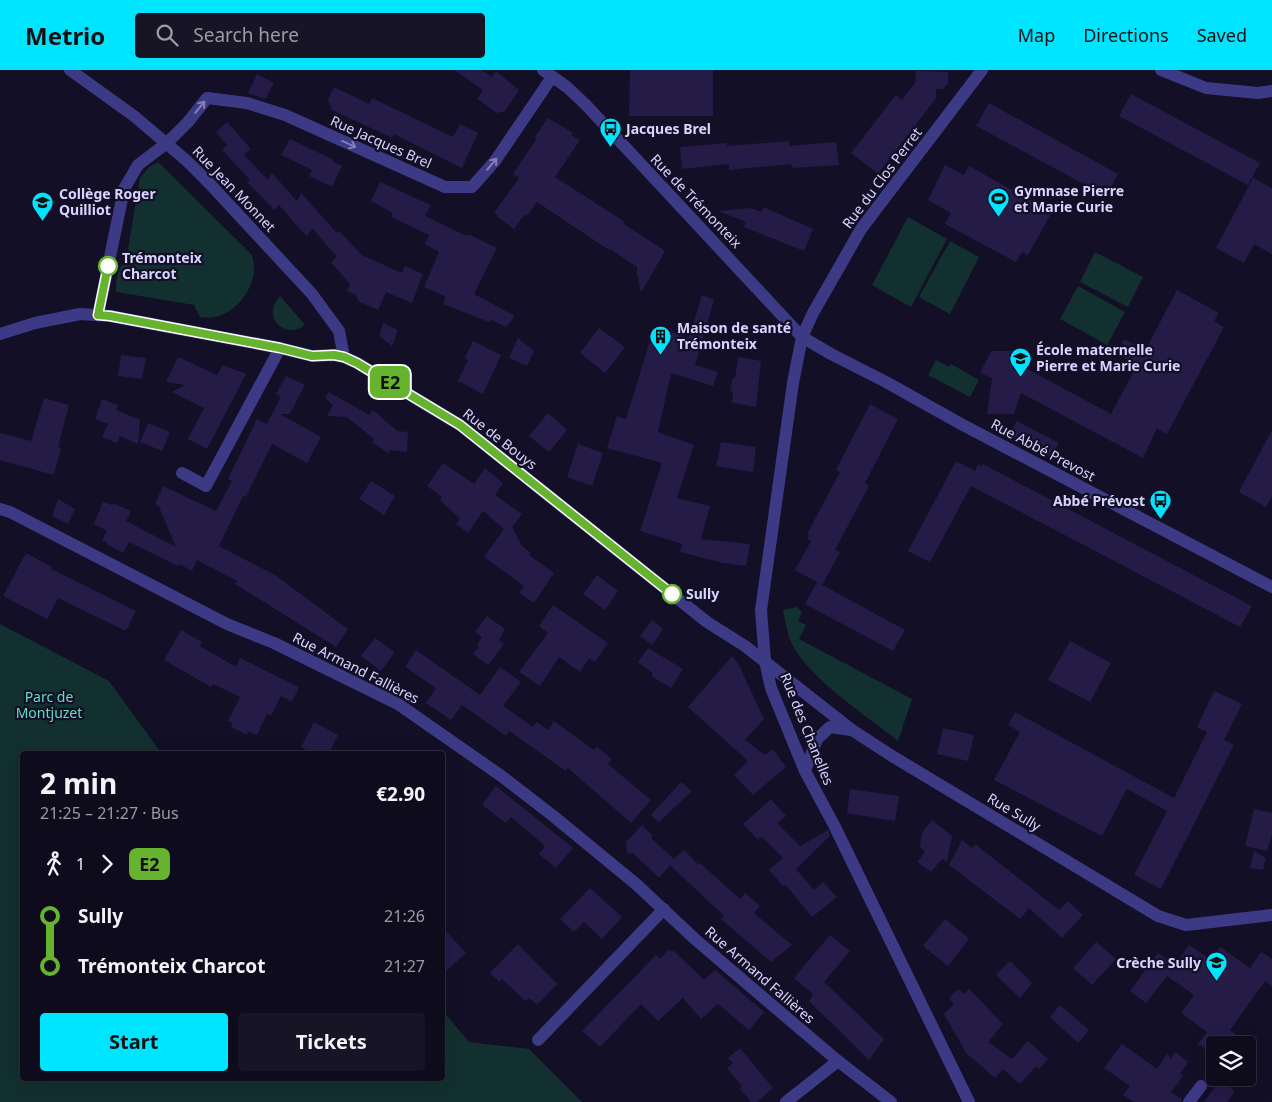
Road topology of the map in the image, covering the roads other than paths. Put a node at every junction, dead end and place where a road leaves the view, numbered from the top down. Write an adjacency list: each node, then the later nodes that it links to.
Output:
1 (70, 70): 6 (street, Rue Jean Monnet)
2 (982, 70): 9 (street, Rue du Clos Perret)
3 (1161, 70): 5 (street)
4 (547, 73): 6 (street, Rue Jacques Brel, one-way to 4); 9 (street, Rue de Trémonteix)
5 (1272, 91)
6 (167, 143): 7 (street); 11 (street, Rue Jean Monnet)
7 (98, 315): 8 (street, Rue de Bouys); 10 (street, Rue de Bouys)
8 (0, 334)
9 (802, 336): 14 (street, Rue Abbé Prevost); 15 (street, Rue des Chanelles)
10 (280, 348): 11 (street, Rue de Bouys); 12 (street)
11 (344, 357): 15 (street, Rue de Bouys)
12 (182, 473)
13 (0, 509): 18 (street, Rue Armand Fallières)
14 (1272, 587)
15 (765, 661): 16 (street, Rue Sully); 17 (street, Rue des Chanelles)
16 (852, 730): 17 (street); 19 (street, Rue Sully)
17 (805, 770): 25 (street, Rue des Chanelles)
18 (664, 909): 20 (street); 21 (street, Rue Armand Fallières)
19 (1272, 916)
20 (538, 1040)
21 (838, 1061): 23 (street); 24 (street, Rue Armand Fallières)
22 (1201, 1086): 26 (street)
23 (786, 1102)
24 (891, 1102)
25 (969, 1102)
26 (1189, 1102)

